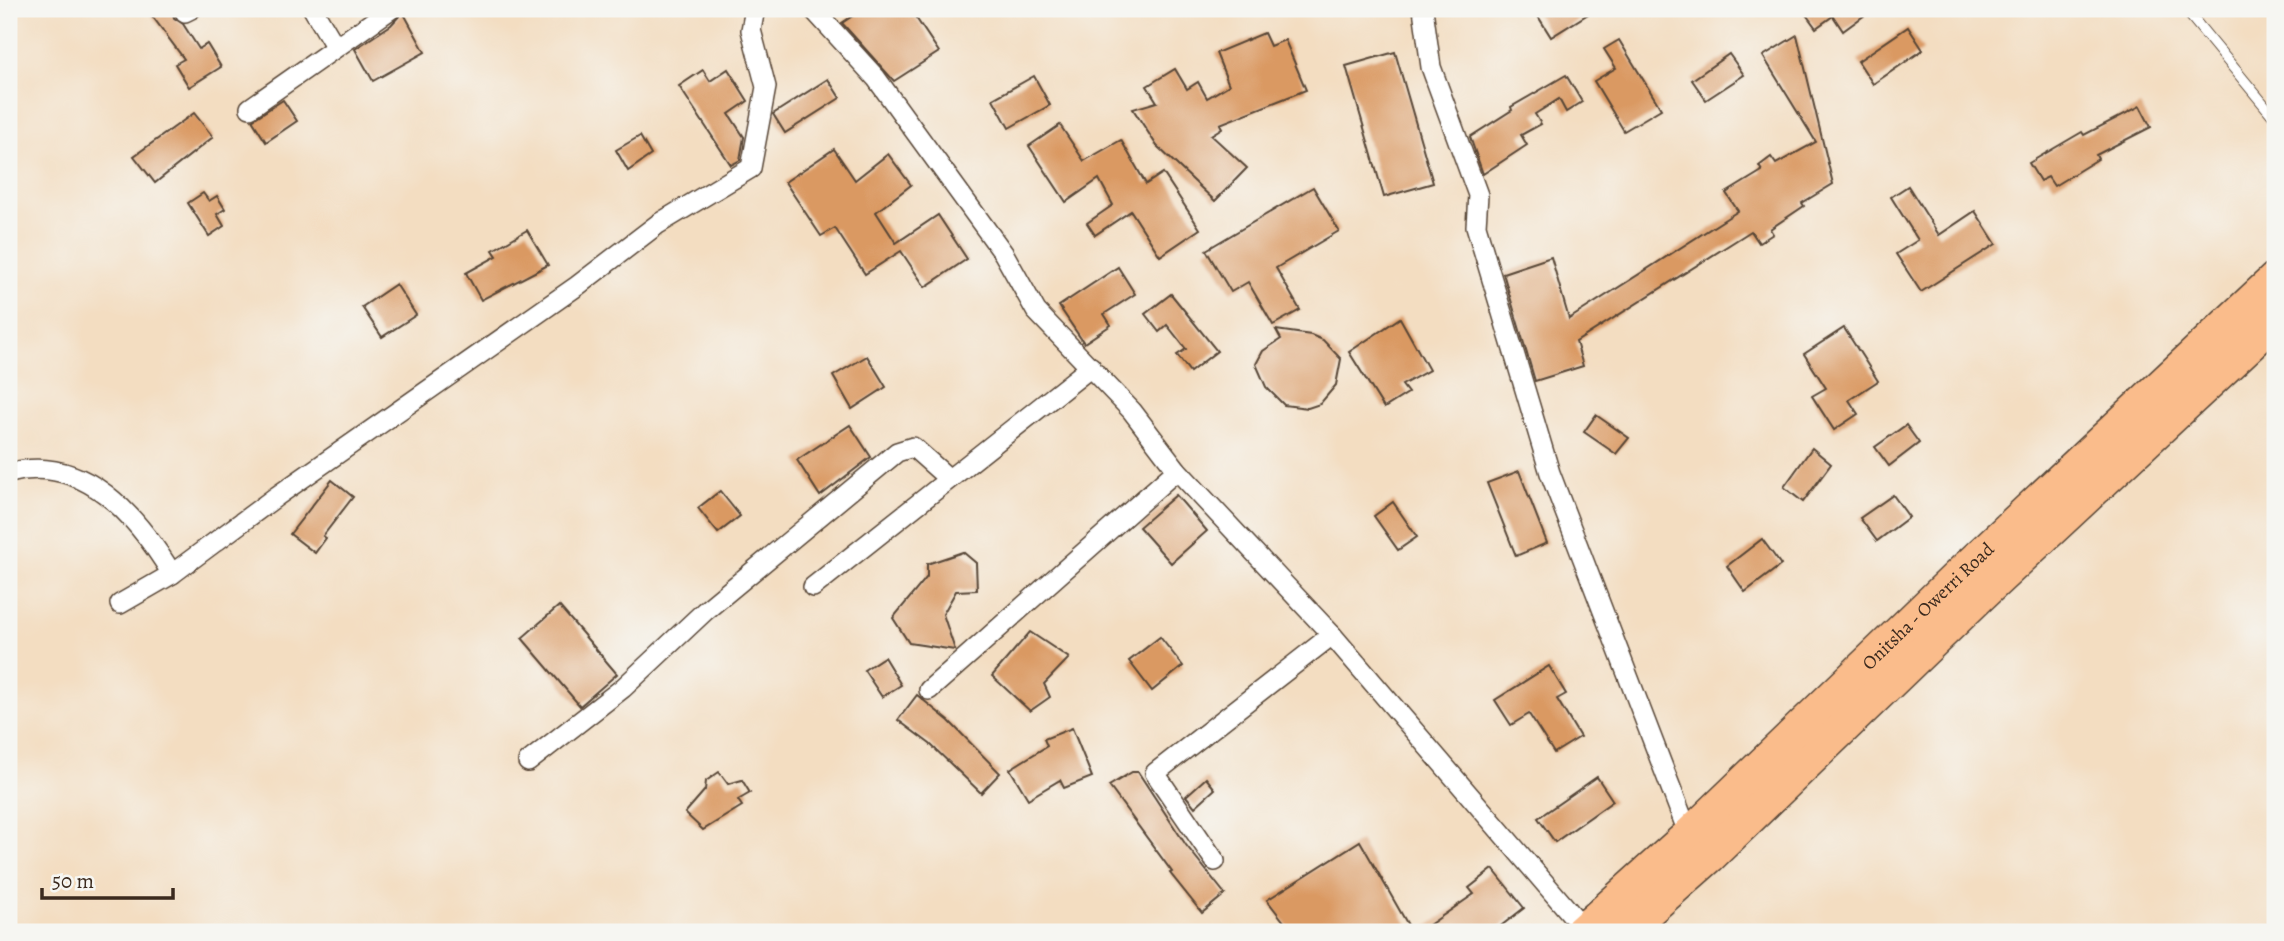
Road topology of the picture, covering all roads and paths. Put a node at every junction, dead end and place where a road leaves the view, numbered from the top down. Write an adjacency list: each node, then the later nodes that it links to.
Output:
1 (313, 9): 7 (street)
2 (391, 9): 7 (street)
3 (755, 9): 16 (street)
4 (813, 9): 12 (street)
5 (1423, 9): 22 (street)
6 (2185, 9): 9 (lane)
7 (335, 46): 8 (street)
8 (250, 108)
9 (2275, 118)
10 (2275, 279): 22 (highway, Onitsha - Owerri Road)
11 (2275, 321): 25 (highway, Onitsha - Owerri Road)
12 (1091, 367): 13 (street); 15 (street)
13 (1177, 470): 19 (street); 20 (street)
14 (9, 473): 16 (street)
15 (949, 479): 17 (street); 21 (street)
16 (172, 574): 18 (street)
17 (813, 587)
18 (120, 604)
19 (1332, 635): 23 (street); 24 (street)
20 (929, 690)
21 (528, 762)
22 (1689, 835): 24 (highway, Onitsha - Owerri Road)
23 (1215, 861)
24 (1583, 931)
25 (1624, 932)

